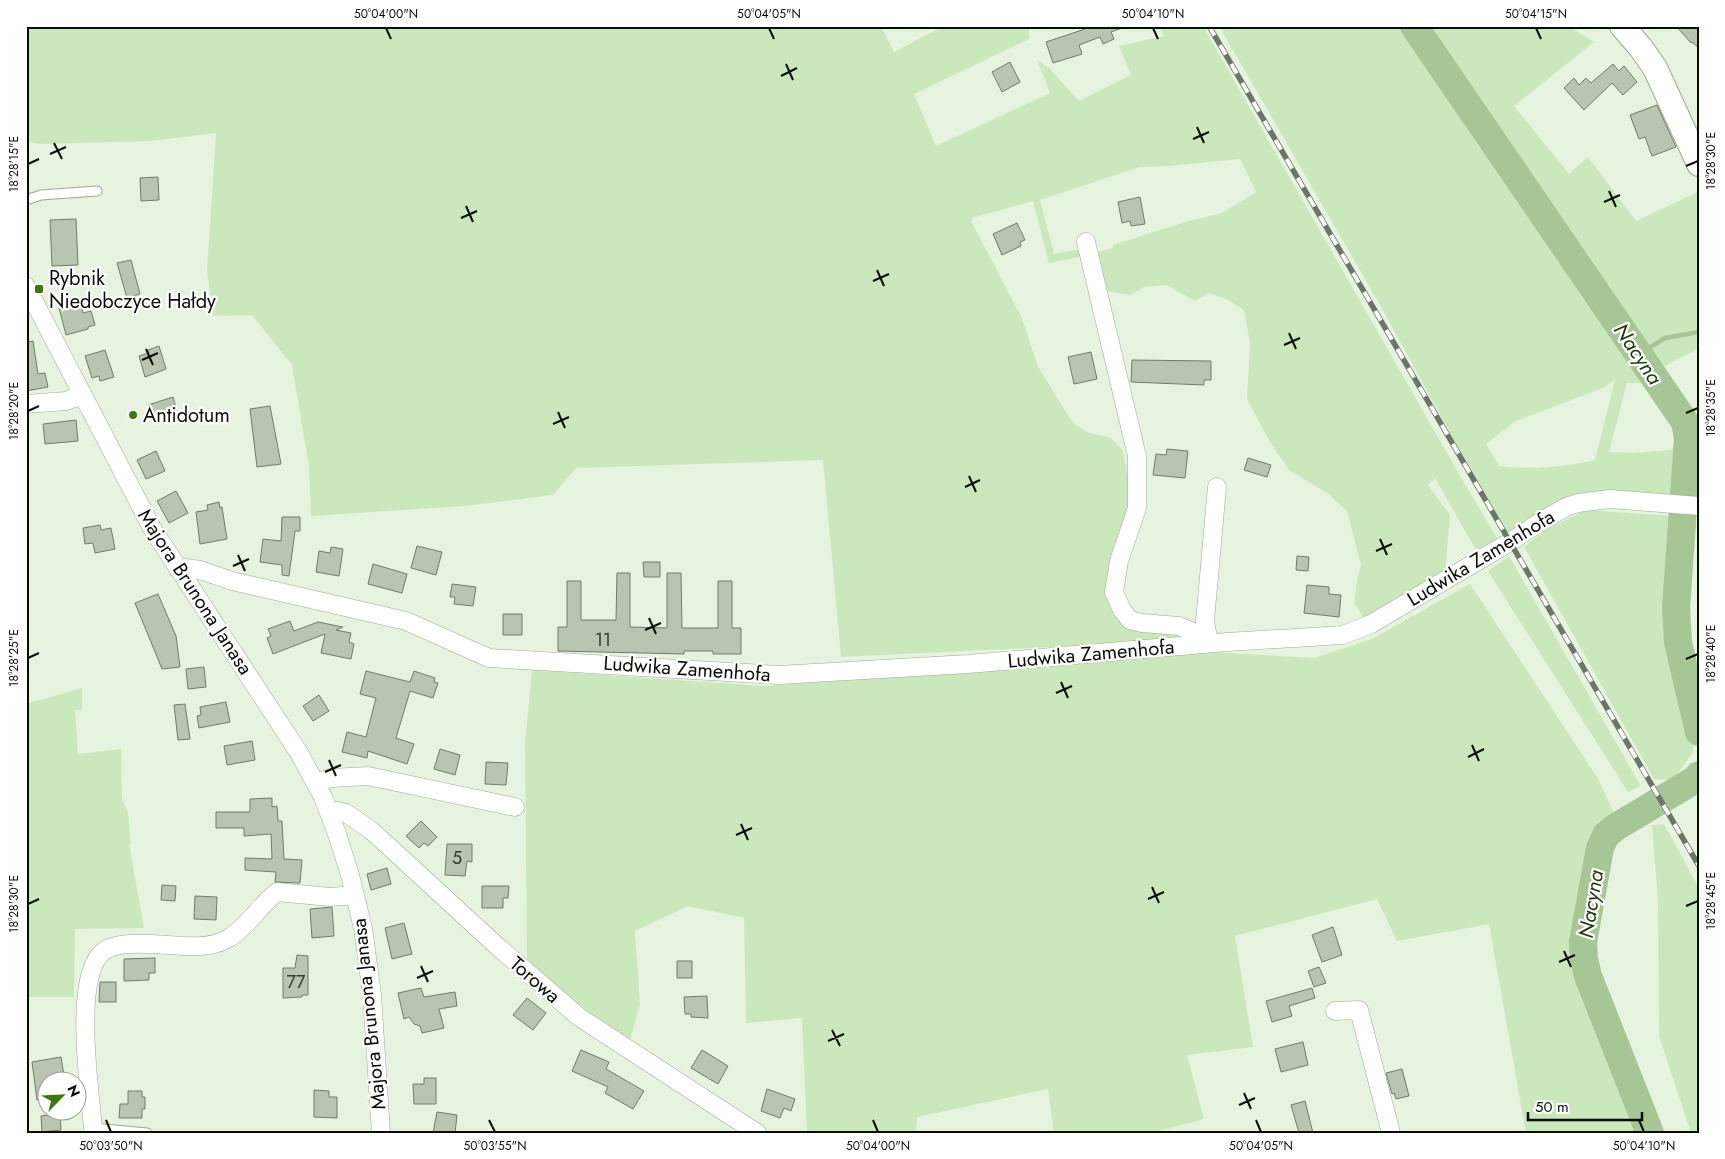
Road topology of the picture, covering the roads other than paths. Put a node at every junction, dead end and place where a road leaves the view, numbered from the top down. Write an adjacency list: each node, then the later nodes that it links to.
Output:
1 (1622, 26): 2 (street)
2 (1699, 164)
3 (97, 191): 4 (lane)
4 (26, 200)
5 (1086, 242): 12 (street, Ludwika Zamenhofa)
6 (26, 286): 7 (street, Majora Brunona Janasa)
7 (82, 395): 8 (street); 11 (street, Majora Brunona Janasa)
8 (26, 404)
9 (1217, 487): 12 (street)
10 (1698, 506): 12 (street, Ludwika Zamenhofa)
11 (178, 569): 12 (street, Ludwika Zamenhofa); 13 (street, Majora Brunona Janasa)
12 (1209, 643)
13 (317, 784): 14 (street); 15 (street, Majora Brunona Janasa)
14 (515, 807)
15 (329, 812): 16 (street, Majora Brunona Janasa); 21 (street, Torowa)
16 (355, 895): 18 (street, Majora Brunona Janasa); 20 (street, Majora Brunona Janasa)
17 (1335, 1011): 22 (street)
18 (93, 1128): 19 (lane)
19 (147, 1132)
20 (381, 1133)
21 (757, 1133)
22 (1391, 1133)

